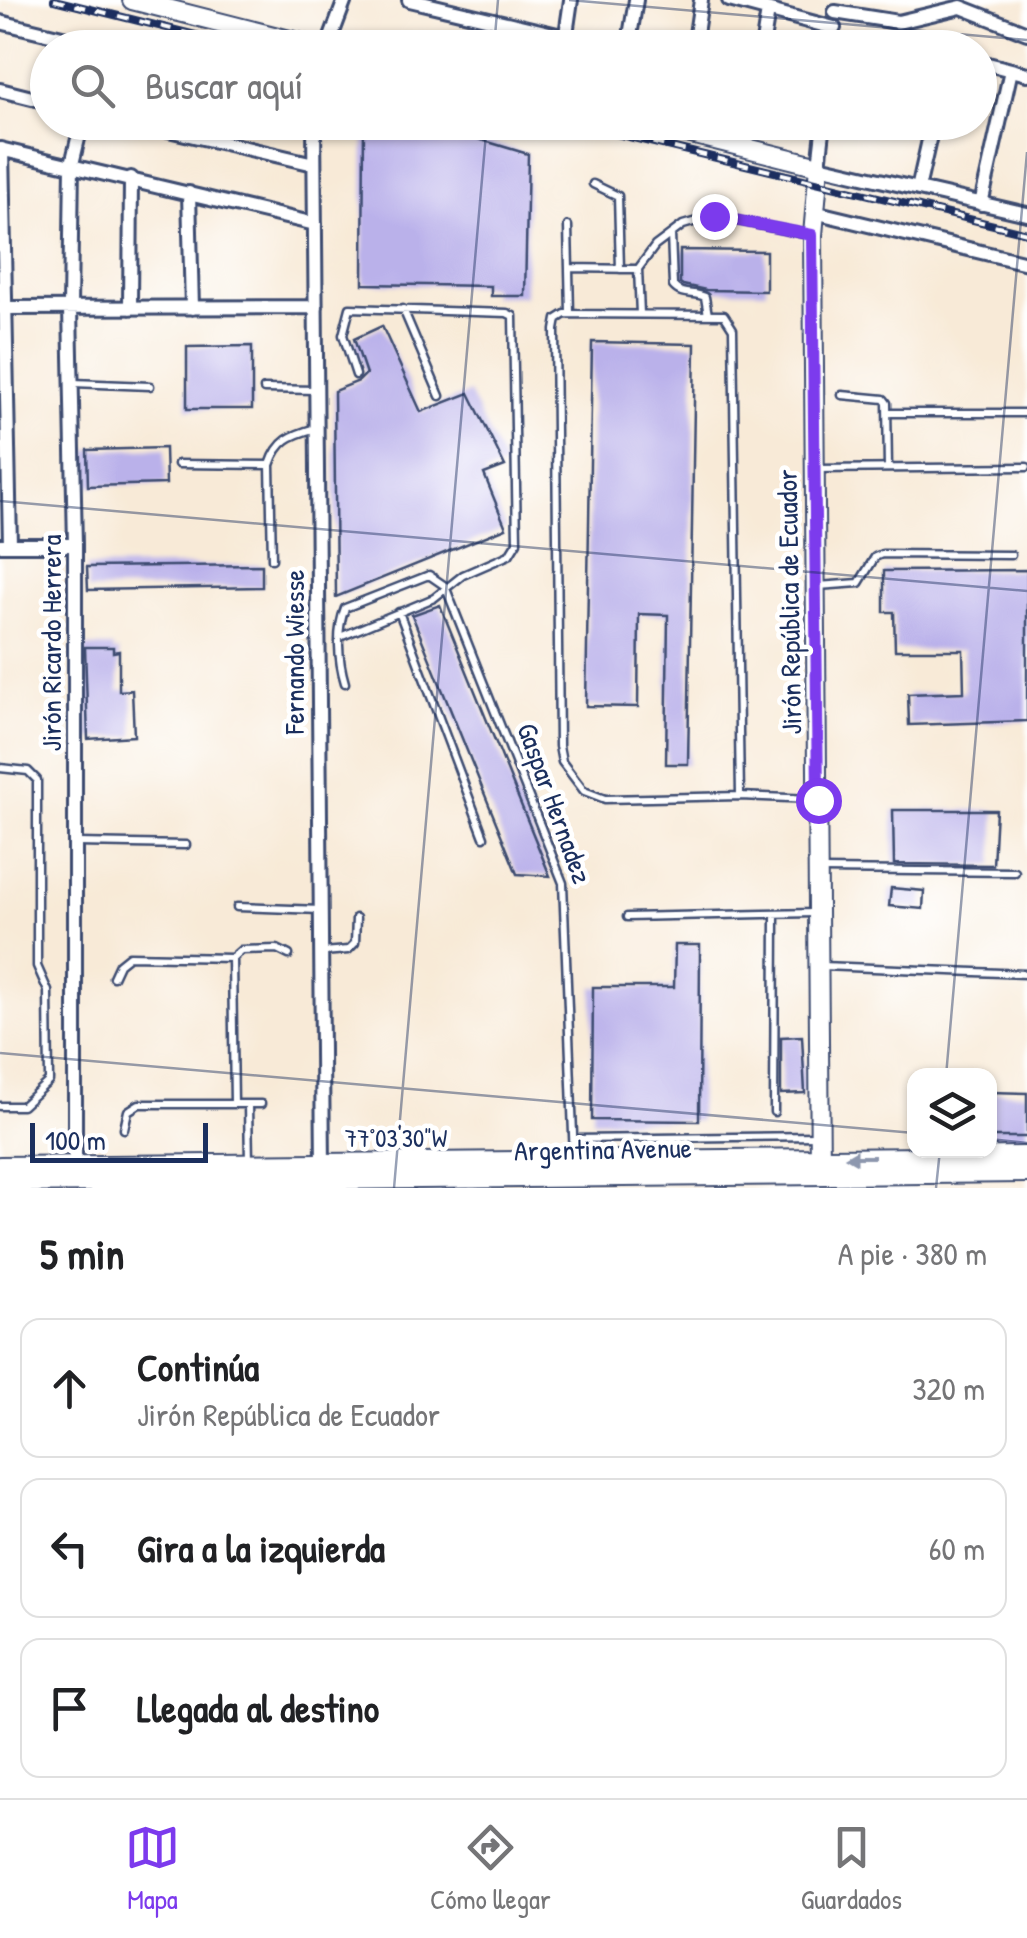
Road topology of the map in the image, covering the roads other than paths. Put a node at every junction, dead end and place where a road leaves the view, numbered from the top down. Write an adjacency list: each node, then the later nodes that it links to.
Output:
1 (132, 0): 8 (main road)
2 (345, 0): 15 (street)
3 (409, 0): 16 (street)
4 (571, 0): 17 (street)
5 (636, 0): 18 (street)
6 (701, 0): 19 (street)
7 (730, 0): 10 (street)
8 (177, 6): 14 (main road)
9 (836, 6): 12 (street); 21 (street)
10 (768, 11): 12 (street); 20 (street)
11 (0, 22): 13 (street)
12 (834, 28)
13 (33, 30)
14 (261, 30)
15 (332, 30)
16 (520, 30)
17 (567, 30)
18 (631, 30)
19 (697, 30)
20 (765, 30)
21 (1027, 33)
22 (997, 66): 23 (street)
23 (1012, 70): 24 (street); 27 (street)
24 (1027, 74)
25 (0, 90): 26 (street)
26 (30, 98)
27 (997, 135)
28 (78, 140): 38 (street, Jirón Ricardo Herrera)
29 (211, 140): 39 (street)
30 (314, 140): 39 (street, Fernando Wiesse)
31 (723, 140): 36 (main road)
32 (746, 140): 36 (street)
33 (822, 140): 40 (street)
34 (929, 140): 43 (street)
35 (996, 140): 45 (street)
36 (745, 147): 40 (main road)
37 (1, 149): 38 (street); 57 (street)
38 (72, 164): 41 (street); 58 (street, Jirón Ricardo Herrera)
39 (314, 164): 48 (street, Fernando Wiesse)
40 (819, 166): 43 (street); 46 (main road, Jirón República de Ecuador)
41 (131, 178): 44 (street); 59 (street)
42 (594, 184): 54 (lane)
43 (918, 189): 45 (street)
44 (189, 193): 48 (street); 60 (street)
45 (981, 204): 47 (street)
46 (814, 212): 51 (main road, Jirón República de Ecuador); 52 (street)
47 (1027, 214)
48 (315, 224): 56 (street, Fernando Wiesse)
49 (568, 226): 53 (lane)
50 (670, 233): 51 (lane); 55 (lane); 64 (lane)
51 (812, 235): 79 (main road, Jirón República de Ecuador)
52 (1027, 264)
53 (569, 268): 54 (lane); 62 (lane)
54 (620, 268): 55 (lane)
55 (638, 269): 63 (lane)
56 (316, 307): 60 (street); 69 (street, Fernando Wiesse)
57 (3, 308): 58 (street); 80 (street)
58 (70, 308): 59 (street); 66 (street, Jirón Ricardo Herrera)
59 (130, 308): 60 (street)
60 (192, 308)
61 (403, 308): 65 (lane); 70 (lane); 84 (lane)
62 (570, 313): 63 (lane); 90 (lane)
63 (640, 314): 64 (lane)
64 (708, 315): 90 (lane)
65 (356, 374)
66 (72, 382): 67 (lane); 81 (street, Jirón Ricardo Herrera)
67 (150, 386)
68 (264, 390): 69 (lane)
69 (317, 390): 74 (street, Fernando Wiesse)
70 (440, 396)
71 (842, 396): 72 (lane)
72 (888, 412): 73 (lane); 78 (lane)
73 (1027, 413)
74 (317, 428): 76 (lane); 98 (street, Fernando Wiesse)
75 (178, 464): 76 (lane)
76 (270, 465): 83 (lane)
77 (1027, 467): 78 (lane)
78 (888, 468): 79 (lane)
79 (815, 469): 85 (main road, Jirón República de Ecuador)
80 (5, 545): 81 (street)
81 (75, 545): 93 (street, Jirón Ricardo Herrera)
82 (1011, 555): 85 (lane)
83 (272, 560)
84 (445, 586): 86 (lane); 87 (lane); 116 (lane, Gaspar Hernadez)
85 (816, 586): 91 (main road, Jirón República de Ecuador)
86 (399, 612): 87 (lane); 92 (lane)
87 (340, 636): 88 (lane)
88 (345, 682)
89 (0, 768): 112 (lane)
90 (740, 796): 91 (lane)
91 (818, 800): 95 (main road, Jirón República de Ecuador)
92 (484, 836)
93 (76, 843): 94 (lane); 124 (street, Jirón Ricardo Herrera)
94 (186, 845)
95 (819, 870): 96 (lane); 99 (main road, Jirón República de Ecuador)
96 (1014, 872)
97 (237, 908): 98 (lane)
98 (321, 910): 103 (street, Fernando Wiesse)
99 (820, 913): 100 (lane); 106 (main road, Jirón República de Ecuador)
100 (775, 914): 101 (lane); 113 (lane)
101 (626, 917)
102 (356, 918): 103 (lane)
103 (322, 952): 121 (street, Fernando Wiesse)
104 (289, 955): 105 (lane)
105 (232, 958): 108 (lane); 109 (lane)
106 (820, 966): 107 (lane); 115 (main road, Jirón República de Ecuador)
107 (1026, 974)
108 (113, 977)
109 (234, 1104): 110 (lane); 114 (lane)
110 (248, 1104): 111 (lane); 118 (lane)
111 (261, 1104)
112 (0, 1106)
113 (774, 1112)
114 (124, 1129)
115 (820, 1136): 116 (lane); 120 (main road, Jirón República de Ecuador)
116 (574, 1138): 123 (lane, Gaspar Hernadez)
117 (1027, 1156): 120 (main road, one-way to 120)
118 (249, 1163): 121 (main road); 124 (main road)
119 (0, 1166): 124 (main road)
120 (820, 1166): 123 (main road); 125 (main road, Argentina Avenue); 126 (main road, Argentina Avenue)
121 (323, 1171): 123 (main road); 132 (main road, Argentina Avenue); 133 (main road, Argentina Avenue)
122 (1027, 1173): 127 (main road, Argentina Avenue)
123 (575, 1174): 128 (main road, Argentina Avenue); 134 (main road, Argentina Avenue)
124 (71, 1178): 129 (main road, Argentina Avenue); 135 (main road, Argentina Avenue)
125 (798, 1181): 128 (main road, Argentina Avenue)
126 (892, 1181): 127 (main road, Argentina Avenue)
127 (915, 1181)
128 (720, 1182)
129 (0, 1183)
130 (204, 1184): 131 (main road, Argentina Avenue); 135 (main road, Argentina Avenue)
131 (265, 1184): 132 (main road, Argentina Avenue)
132 (296, 1184)
133 (344, 1184): 134 (main road, Argentina Avenue)
134 (394, 1184)
135 (147, 1185)

